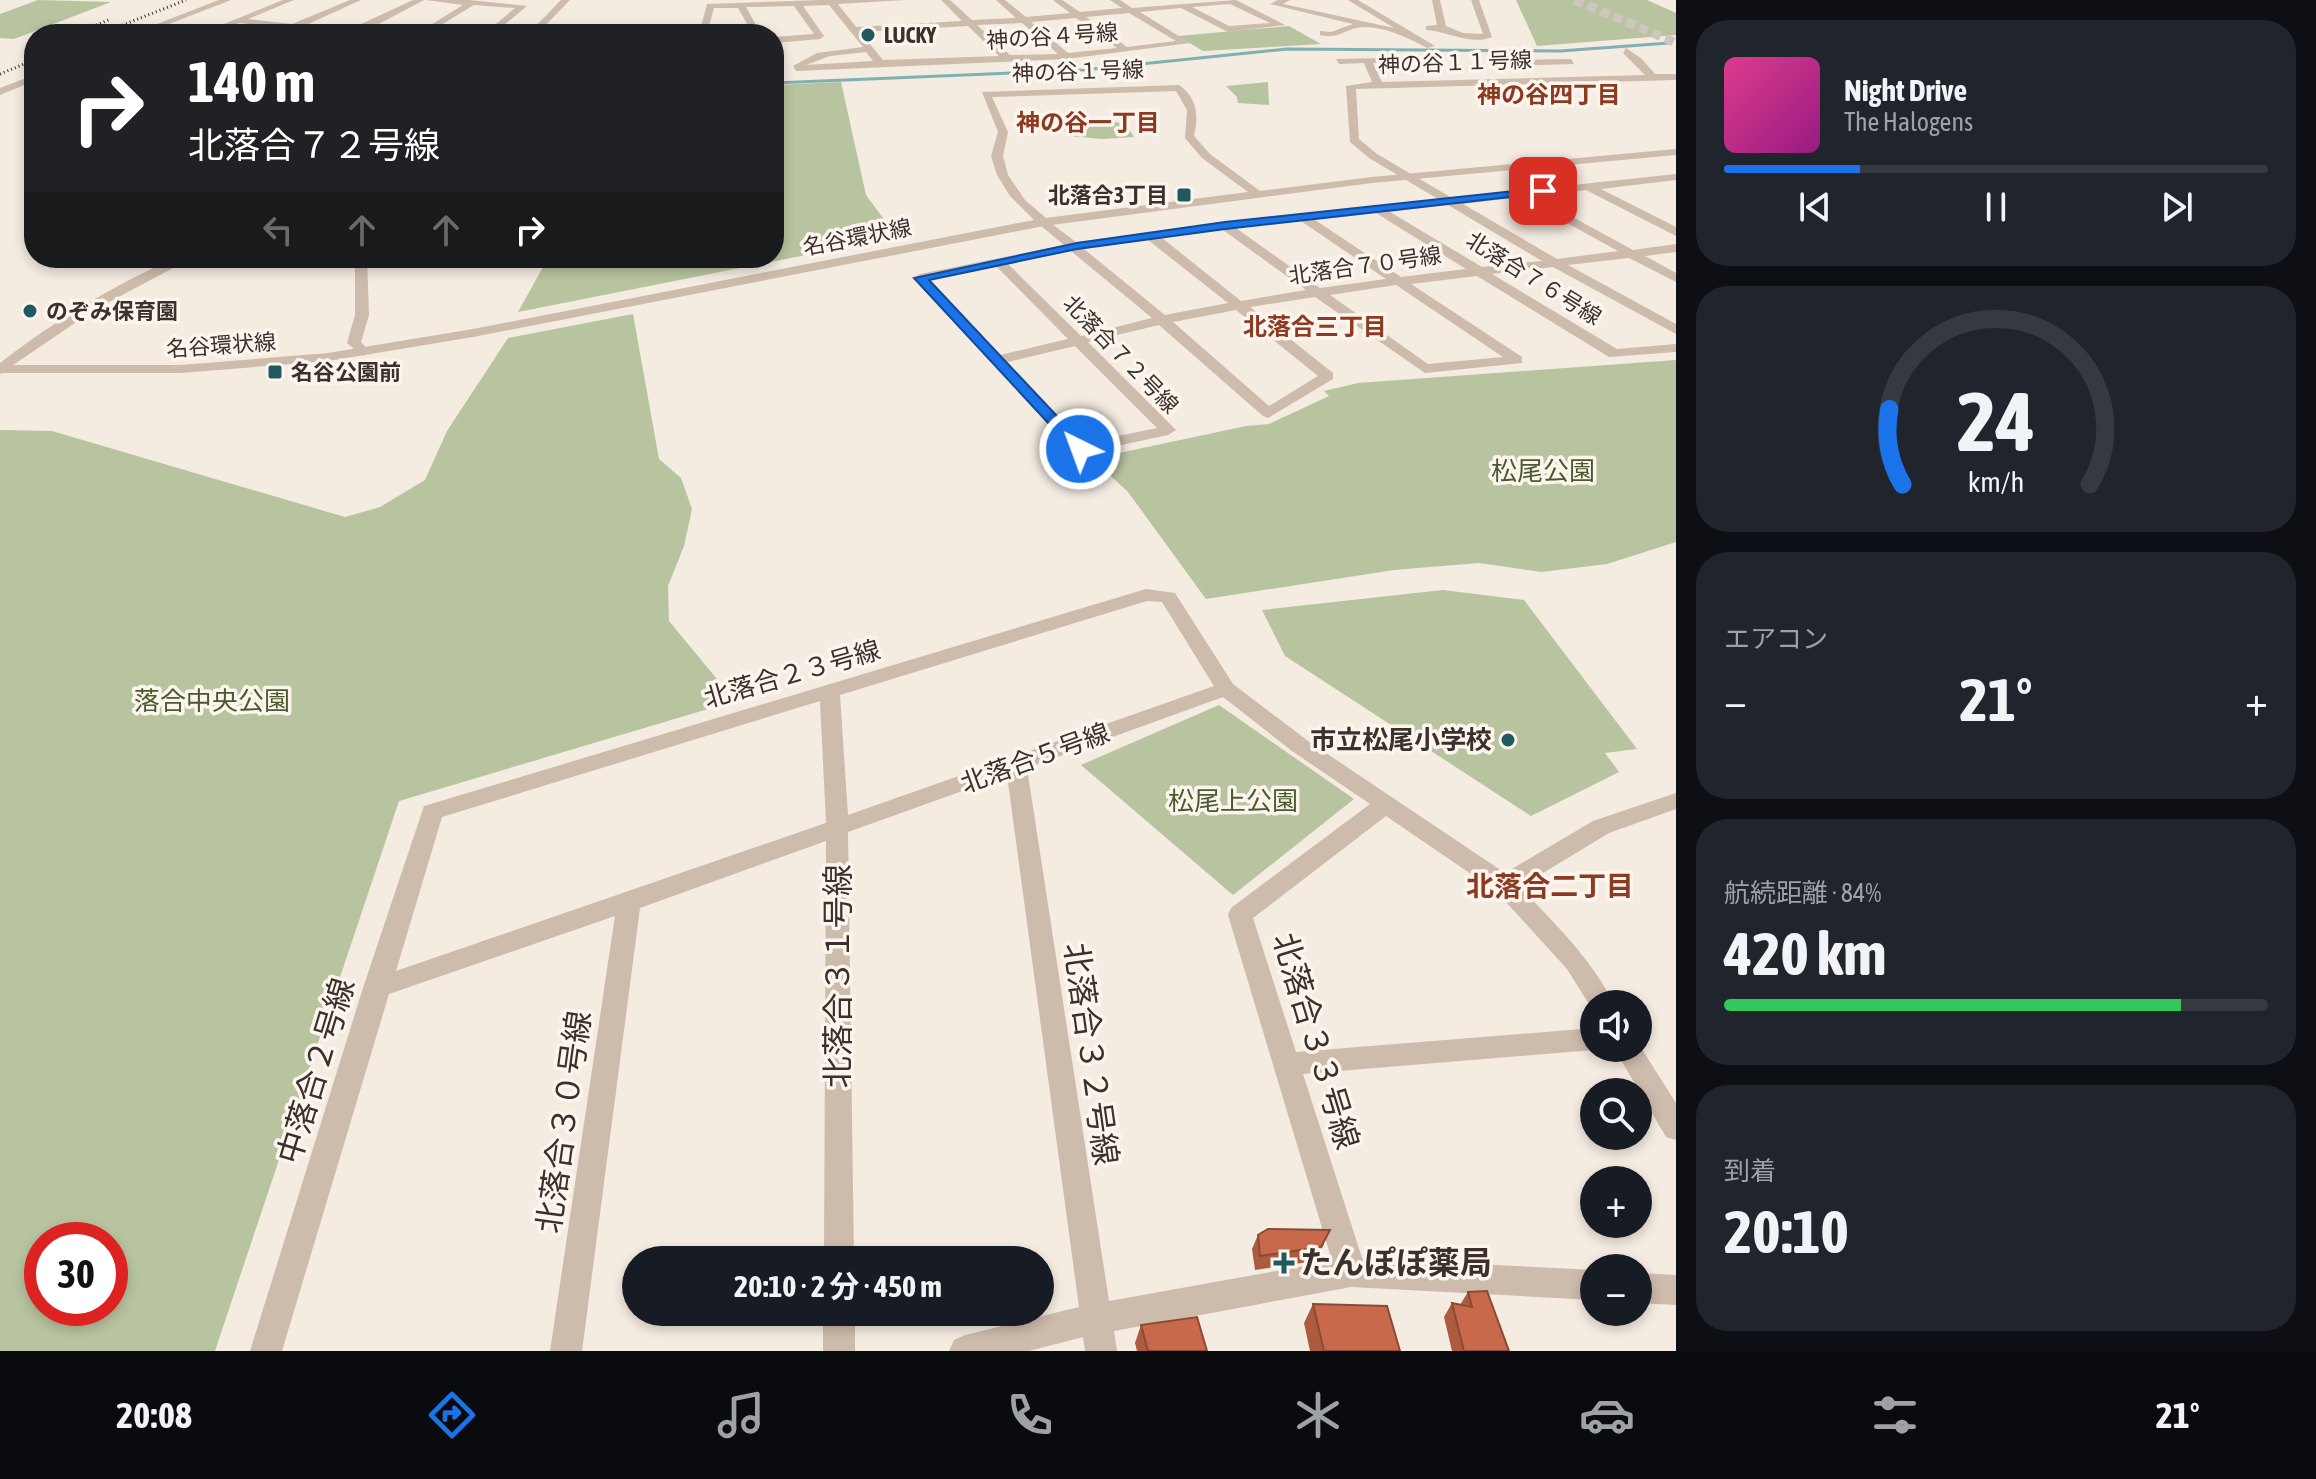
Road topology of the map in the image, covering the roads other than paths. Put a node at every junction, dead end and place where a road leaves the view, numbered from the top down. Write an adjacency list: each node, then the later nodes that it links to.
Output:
1 (227, 0): 34 (street)
2 (241, 0): 35 (street)
3 (290, 0): 30 (street)
4 (357, 0): 38 (street)
5 (420, 0): 39 (street)
6 (430, 0): 20 (street)
7 (566, 0): 42 (street)
8 (945, 0): 32 (street)
9 (1000, 0): 31 (street)
10 (1057, 0): 27 (street)
11 (1114, 0): 26 (street, 神の谷４号線)
12 (1172, 0): 25 (street)
13 (1286, 0): 28 (street)
14 (1352, 0): 49 (street)
15 (1436, 0): 47 (street)
16 (1475, 0): 47 (street)
17 (890, 1): 19 (street); 23 (street)
18 (1229, 1): 25 (street); 25 (street)
19 (831, 2): 22 (street); 48 (street)
20 (472, 3): 40 (street); 41 (street)
21 (770, 3): 22 (street); 24 (street)
22 (798, 5): 53 (street)
23 (899, 5)
24 (741, 6): 43 (street); 44 (street)
25 (1183, 6): 26 (street)
26 (1131, 10): 27 (street); 55 (street, 神の谷４号線)
27 (1078, 15): 31 (street); 55 (street)
28 (1332, 17): 33 (street); 45 (street)
29 (904, 18): 46 (street)
30 (238, 20): 36 (street); 37 (street)
31 (1024, 20): 32 (street); 60 (street)
32 (968, 23): 46 (street); 61 (street)
33 (1316, 23)
34 (162, 24)
35 (177, 24)
36 (228, 24)
37 (269, 24)
38 (300, 24)
39 (370, 24)
40 (437, 24)
41 (500, 24)
42 (542, 24)
43 (706, 24)
44 (751, 24)
45 (1362, 24): 50 (street); 52 (street)
46 (912, 27): 48 (street); 51 (street)
47 (1442, 27): 49 (street)
48 (854, 30): 54 (street)
49 (1405, 30): 52 (street)
50 (1323, 33)
51 (920, 35)
52 (1416, 36): 58 (street)
53 (784, 39)
54 (868, 49): 65 (street); 65 (street, 神の谷４号線)
55 (1126, 50): 60 (street, 神の谷４号線)
56 (1626, 51): 67 (street)
57 (937, 52): 63 (street)
58 (1431, 53): 62 (street); 73 (street)
59 (1497, 55): 66 (street)
60 (1066, 56): 61 (street, 神の谷４号線)
61 (1007, 58): 63 (street, 神の谷４号線)
62 (1367, 60): 64 (street); 74 (street)
63 (946, 61): 65 (street, 神の谷４号線)
64 (1339, 61)
65 (880, 63)
66 (1507, 63): 70 (street); 71 (street)
67 (1652, 77): 68 (street, 神の谷１１号線); 70 (street, 神の谷１１号線)
68 (1676, 77)
69 (24, 78): 75 (street)
70 (1587, 78): 71 (street, 神の谷１１号線)
71 (1518, 79): 73 (street, 神の谷１１号線)
72 (24, 80): 76 (street)
73 (1446, 81): 74 (street, 神の谷１１号線)
74 (1378, 84): 78 (street, 神の谷１１号線)
75 (0, 85)
76 (0, 92)
77 (1675, 153): 78 (street, 名谷環状線)
78 (1404, 177): 81 (street, 名谷環状線); 83 (street, 北落合７０号線)
79 (1676, 177): 80 (street, 北落合７２号線)
80 (1587, 186): 82 (street, 北落合７２号線); 88 (street)
81 (1256, 193): 86 (street, 名谷環状線); 86 (street, 神の谷１号線)
82 (1520, 193): 83 (street, 北落合７２号線); 92 (street)
83 (1446, 200): 84 (street, 北落合７２号線); 94 (street, 北落合７０号線)
84 (1376, 208): 85 (street, 北落合７２号線); 97 (street, 北落合７６号線)
85 (1302, 217): 87 (street, 北落合７２号線); 99 (street)
86 (1044, 222): 90 (street); 106 (street, 名谷環状線)
87 (1225, 226): 89 (street, 北落合７２号線); 100 (street)
88 (1676, 232)
89 (1151, 236): 90 (street, 北落合７２号線); 101 (street)
90 (1077, 246): 93 (street, 北落合７２号線); 102 (street)
91 (1676, 248): 92 (street)
92 (1630, 253): 94 (street); 98 (street)
93 (999, 262): 104 (street, 北落合７２号線); 107 (street, 北落合７２号線)
94 (1555, 263): 97 (street, 北落合７０号線); 103 (street, 北落合７６号線)
95 (165, 268): 108 (street)
96 (361, 268): 106 (street)
97 (1481, 270): 99 (street, 北落合７０号線); 105 (street, 北落合７６号線)
98 (1676, 278)
99 (1393, 280): 100 (street, 北落合７０号線); 100 (street)
100 (1318, 291): 101 (street, 北落合７０号線)
101 (1238, 304): 102 (street, 北落合７０号線); 102 (street)
102 (1162, 320): 104 (street, 北落合７０号線)
103 (1676, 330)
104 (1081, 341): 107 (street, 北落合７０号線); 107 (street, 北落合７２号線)
105 (1676, 348)
106 (363, 352): 108 (street, 名谷環状線)
107 (999, 360)
108 (0, 369)
109 (1226, 689): 110 (street, 北落合２３号線); 111 (street, 北落合５号線); 113 (street)
110 (830, 693): 114 (street, 北落合２３号線); 115 (street, 北落合３１号線)
111 (1016, 766): 115 (street, 北落合５号線); 129 (street, 北落合３２号線)
112 (1676, 801): 116 (street)
113 (1387, 803): 116 (street); 122 (street, 北落合３３号線)
114 (432, 812): 118 (street, 中落合２号線)
115 (837, 827): 117 (street, 北落合５号線); 124 (street, 北落合３１号線)
116 (1504, 885): 119 (street)
117 (629, 902): 118 (street, 北落合５号線); 132 (street, 北落合３０号線)
118 (376, 988): 131 (street, 中落合２号線)
119 (1593, 990)
120 (1580, 1040): 122 (street)
121 (1636, 1062): 123 (street)
122 (1289, 1064): 125 (street, 北落合３３号線)
123 (1676, 1128)
124 (839, 1246)
125 (1351, 1272): 126 (street); 129 (street)
126 (1580, 1284)
127 (1652, 1289): 128 (street)
128 (1676, 1290)
129 (1095, 1319): 134 (street); 135 (street, 北落合３２号線)
130 (839, 1326): 133 (street)
131 (266, 1351)
132 (566, 1351)
133 (839, 1351)
134 (965, 1351)
135 (1101, 1351)

